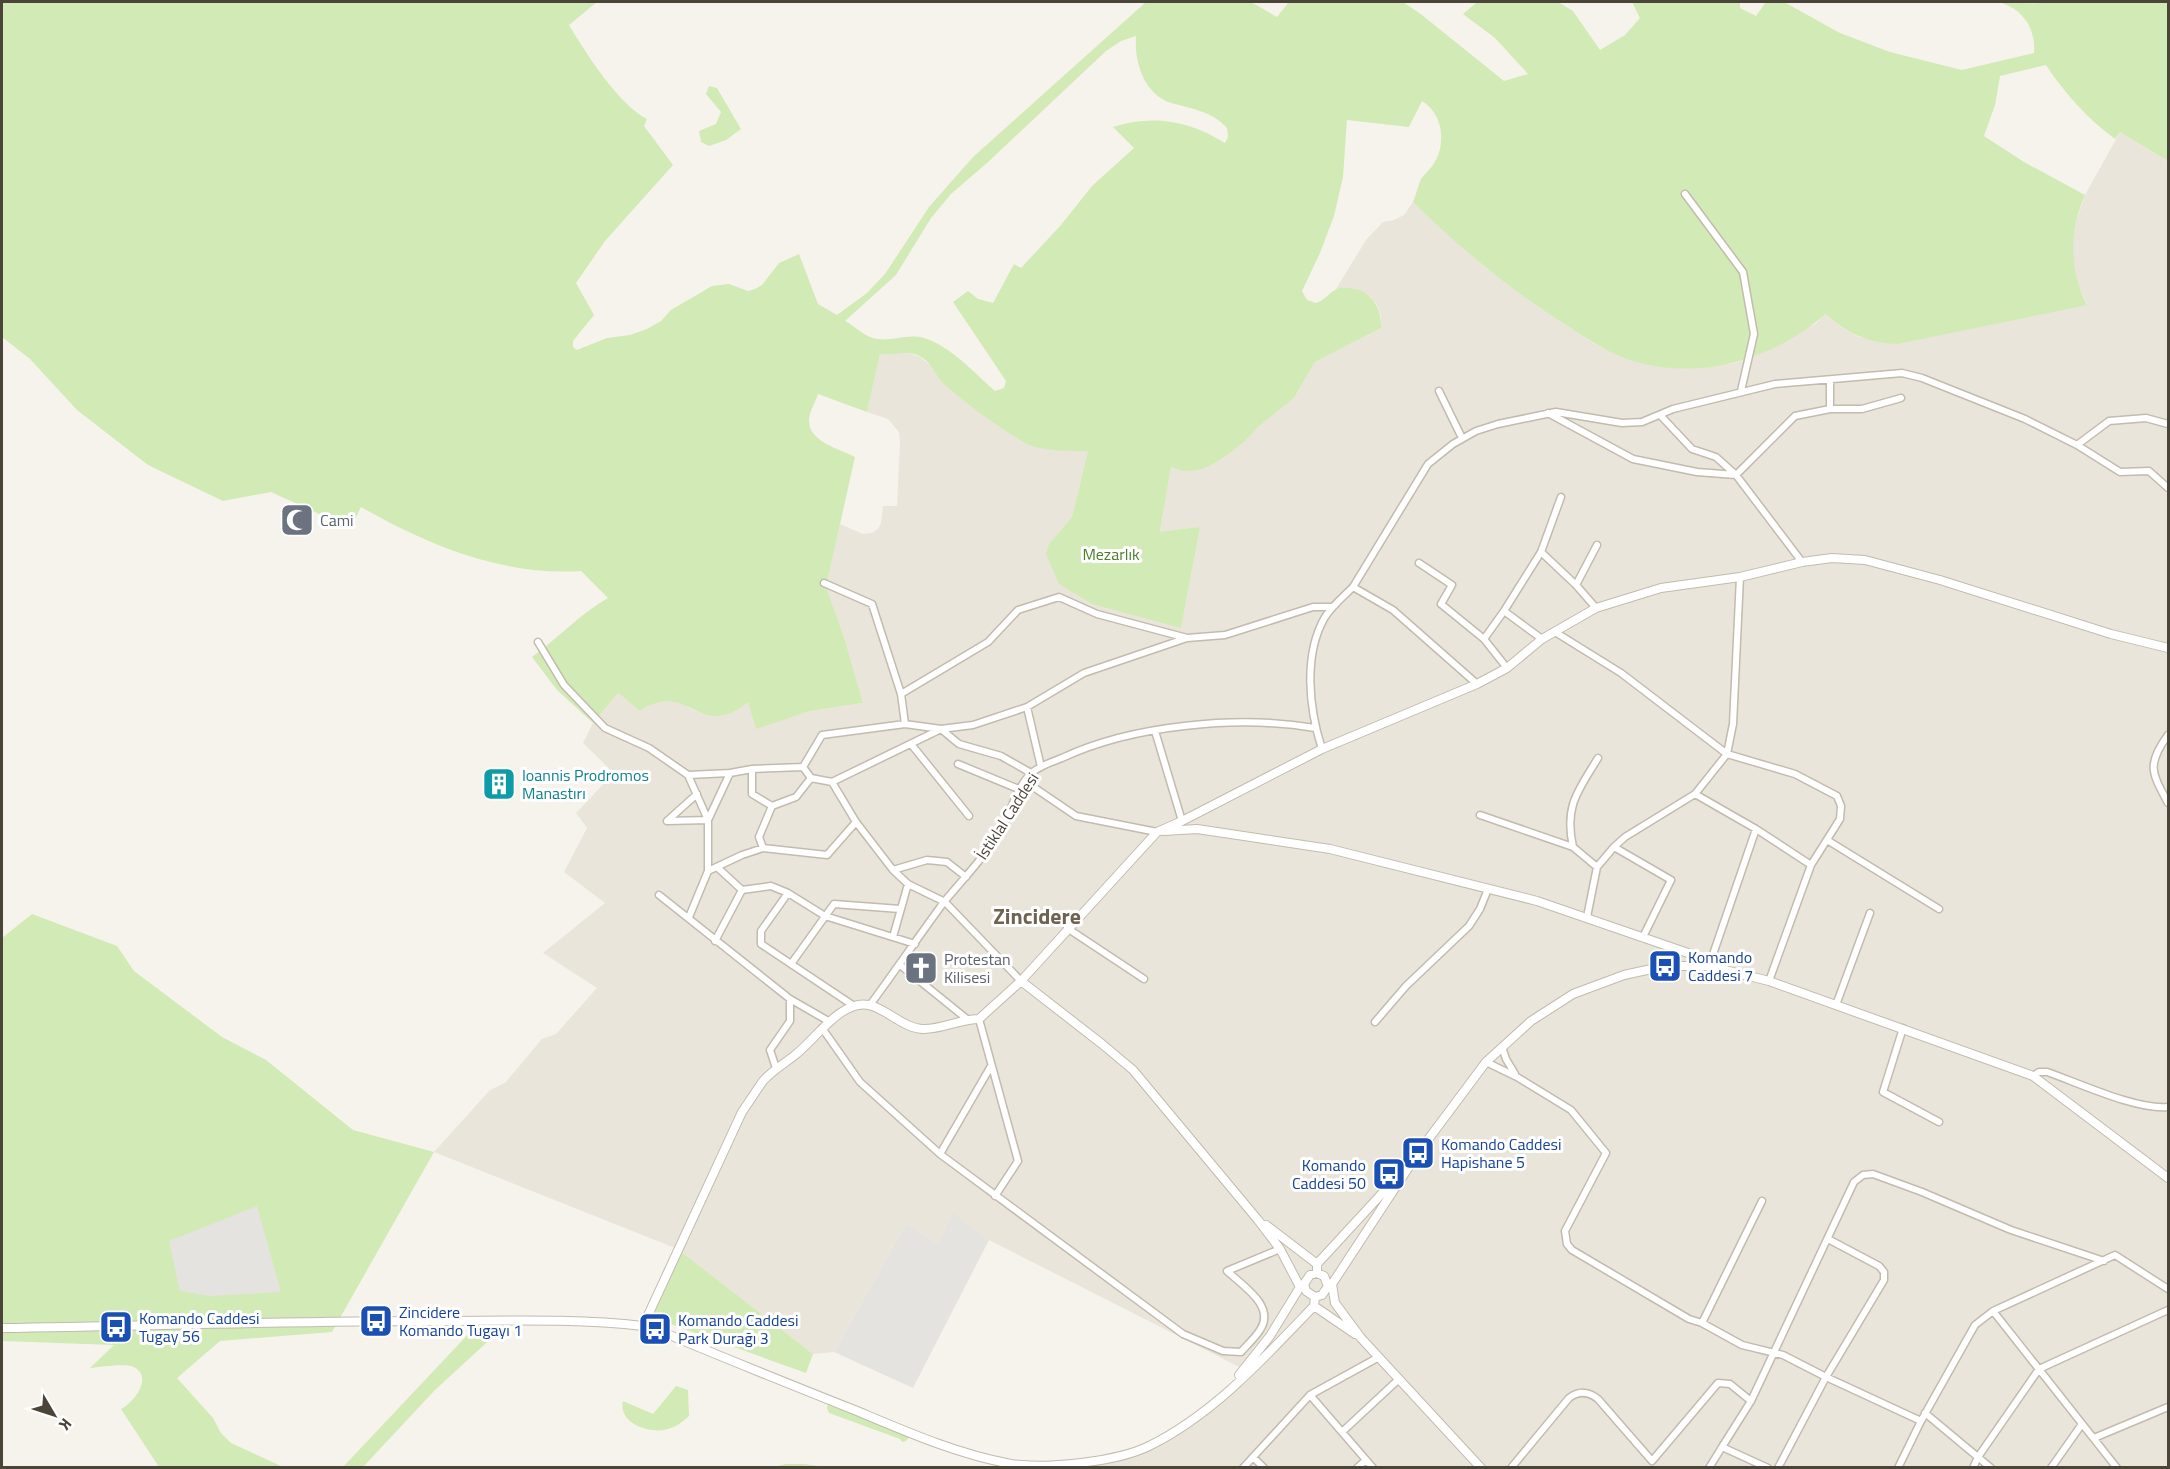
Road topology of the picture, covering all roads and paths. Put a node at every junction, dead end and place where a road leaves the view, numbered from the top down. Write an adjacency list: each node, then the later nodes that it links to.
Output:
1 (1685, 194): 4 (street)
2 (1830, 380): 4 (street); 6 (street); 11 (street)
3 (1438, 391): 10 (street)
4 (1742, 391): 8 (street)
5 (1901, 398): 6 (street)
6 (1830, 409): 12 (street)
7 (1547, 413): 8 (street); 10 (street); 12 (street)
8 (1661, 416): 12 (street)
9 (2169, 424): 11 (street)
10 (1462, 438): 22 (street)
11 (2077, 446): 13 (street)
12 (1736, 475): 17 (street)
13 (2169, 488)
14 (1561, 496): 16 (street)
15 (1597, 545): 21 (street)
16 (1541, 552): 21 (street); 25 (street)
17 (1802, 562): 19 (street); 31 (street)
18 (1419, 563): 28 (street)
19 (1740, 577): 24 (street); 43 (street)
20 (824, 583): 34 (street)
21 (1576, 585): 24 (street)
22 (1353, 587): 23 (street); 33 (street)
23 (1332, 607): 27 (street); 37 (street)
24 (1596, 608): 26 (street)
25 (1504, 611): 28 (street); 29 (street)
26 (1555, 632): 29 (street); 43 (street)
27 (1187, 638): 34 (street); 35 (street)
28 (1484, 639): 32 (street)
29 (1542, 639): 32 (street)
30 (538, 642): 51 (street)
31 (2169, 648)
32 (1507, 668): 33 (street)
33 (1477, 684): 42 (street)
34 (901, 694): 36 (street)
35 (1027, 708): 38 (street); 47 (street)
36 (905, 724): 38 (street); 46 (street)
37 (1315, 728): 39 (street, İstiklal Caddesi); 42 (street)
38 (941, 729): 41 (street); 50 (street)
39 (1155, 731): 47 (street, İstiklal Caddesi); 63 (street)
40 (2169, 735): 58 (street)
41 (911, 744): 53 (street); 61 (street)
42 (1322, 749): 63 (street)
43 (1726, 754): 57 (street); 67 (street)
44 (1599, 758): 68 (street)
45 (958, 764): 55 (street)
46 (803, 767): 48 (street); 52 (street)
47 (1041, 767): 50 (street, İstiklal Caddesi)
48 (752, 769): 49 (street); 59 (street)
49 (730, 773): 51 (street); 62 (street)
50 (1031, 773): 54 (street, İstiklal Caddesi)
51 (688, 775): 56 (street)
52 (811, 778): 53 (street); 59 (street)
53 (832, 782): 64 (street)
54 (1026, 782): 55 (street, İstiklal Caddesi); 66 (street)
55 (1021, 790): 76 (street, İstiklal Caddesi)
56 (697, 794): 62 (street); 62 (street)
57 (1695, 795): 65 (street); 69 (street)
58 (2169, 803)
59 (772, 806): 70 (street)
60 (1480, 815): 68 (street)
61 (969, 816)
62 (708, 820): 75 (street)
63 (1182, 821): 66 (street)
64 (856, 822): 70 (street); 74 (street)
65 (1756, 829): 71 (street); 96 (street)
66 (1157, 832): 78 (street); 89 (street)
67 (1827, 840): 71 (street); 84 (street)
68 (1573, 847): 72 (street)
69 (1614, 847): 72 (street); 91 (street)
70 (763, 848): 73 (street)
71 (1810, 865): 99 (street)
72 (1597, 867): 88 (street)
73 (718, 868): 75 (street); 79 (street)
74 (893, 870): 76 (street); 77 (street)
75 (708, 871): 87 (street)
76 (966, 877): 82 (street, İstiklal Caddesi)
77 (908, 884): 82 (street); 83 (street)
78 (1488, 889): 88 (street); 107 (street)
79 (742, 890): 80 (street); 92 (street)
80 (788, 893): 86 (street); 94 (street)
81 (660, 895): 87 (street)
82 (945, 902): 93 (street, İstiklal Caddesi); 98 (street)
83 (900, 909): 86 (street); 90 (street)
84 (1939, 909)
85 (1870, 914): 102 (street)
86 (825, 916): 90 (street); 94 (street)
87 (689, 917): 92 (street)
88 (1587, 917): 91 (street)
89 (1067, 928): 97 (street); 98 (street)
90 (893, 937): 93 (street)
91 (1642, 937): 96 (street)
92 (715, 941): 100 (street)
93 (915, 944): 95 (street, İstiklal Caddesi)
94 (791, 964): 103 (street)
95 (900, 965): 101 (street, İstiklal Caddesi); 104 (street)
96 (1708, 966): 99 (street); 110 (street)
97 (1144, 979)
98 (1021, 981): 105 (street); 123 (street)
99 (1769, 981): 102 (street)
100 (790, 999): 106 (street); 113 (street)
101 (870, 1005): 103 (street); 104 (street)
102 (1836, 1005): 109 (street)
103 (854, 1006): 106 (street)
104 (967, 1019): 105 (street)
105 (978, 1019): 112 (street)
106 (830, 1022): 108 (street)
107 (1375, 1022)
108 (822, 1028): 113 (street); 118 (street)
109 (1903, 1028): 114 (street); 117 (street)
110 (1502, 1047): 111 (street); 115 (street)
111 (1486, 1062): 115 (street); 119 (street)
112 (991, 1066): 118 (street); 121 (street)
113 (776, 1068): 136 (street)
114 (2033, 1076): 116 (street); 120 (street)
115 (1517, 1077): 135 (street)
116 (2169, 1107)
117 (1939, 1122)
118 (940, 1154): 121 (street)
119 (1418, 1154): 127 (street); 129 (street)
120 (2169, 1178)
121 (995, 1196): 125 (street)
122 (1761, 1201): 135 (street)
123 (1258, 1220): 125 (street); 127 (street)
124 (1828, 1239): 126 (street); 139 (street); 142 (street)
125 (1280, 1249): 130 (street)
126 (2104, 1261): 131 (street); 134 (street)
127 (1317, 1264): 128 (street)
128 (1317, 1273): 129 (street); 130 (street)
129 (1330, 1285): 132 (street); 138 (street)
130 (1302, 1286): 132 (street); 145 (street)
131 (2169, 1289)
132 (1314, 1301): 138 (street); 145 (street)
133 (2169, 1310): 141 (street)
134 (1993, 1311): 141 (street); 148 (street)
135 (1702, 1323): 139 (street)
136 (643, 1326): 137 (street); 145 (street)
137 (2, 1328)
138 (1361, 1338): 140 (street)
139 (1775, 1353): 142 (street); 146 (street)
140 (1378, 1357): 143 (street); 144 (street)
141 (2039, 1369): 150 (street); 155 (street)
142 (1826, 1377): 149 (street); 165 (street)
143 (1399, 1379): 151 (street); 161 (street)
144 (1310, 1395): 151 (street); 154 (street)
145 (1221, 1398)
146 (1751, 1401): 153 (street); 162 (street)
147 (2169, 1407): 152 (street)
148 (1925, 1413): 149 (street); 155 (street)
149 (1920, 1421): 166 (street)
150 (2082, 1424): 152 (street); 169 (street)
151 (1342, 1432): 156 (street)
152 (2094, 1438): 170 (street)
153 (1722, 1447): 163 (street); 164 (street)
154 (1253, 1457): 157 (street); 158 (street)
155 (1978, 1457): 167 (street); 168 (street)
156 (1366, 1460): 159 (street); 160 (street)
157 (1243, 1467)
158 (1264, 1467)
159 (1357, 1467)
160 (1373, 1467)
161 (1481, 1467)
162 (1511, 1467)
163 (1709, 1467)
164 (1768, 1467)
165 (1778, 1467)
166 (1898, 1467)
167 (1973, 1467)
168 (1991, 1467)
169 (2051, 1467)
170 (2117, 1467)

